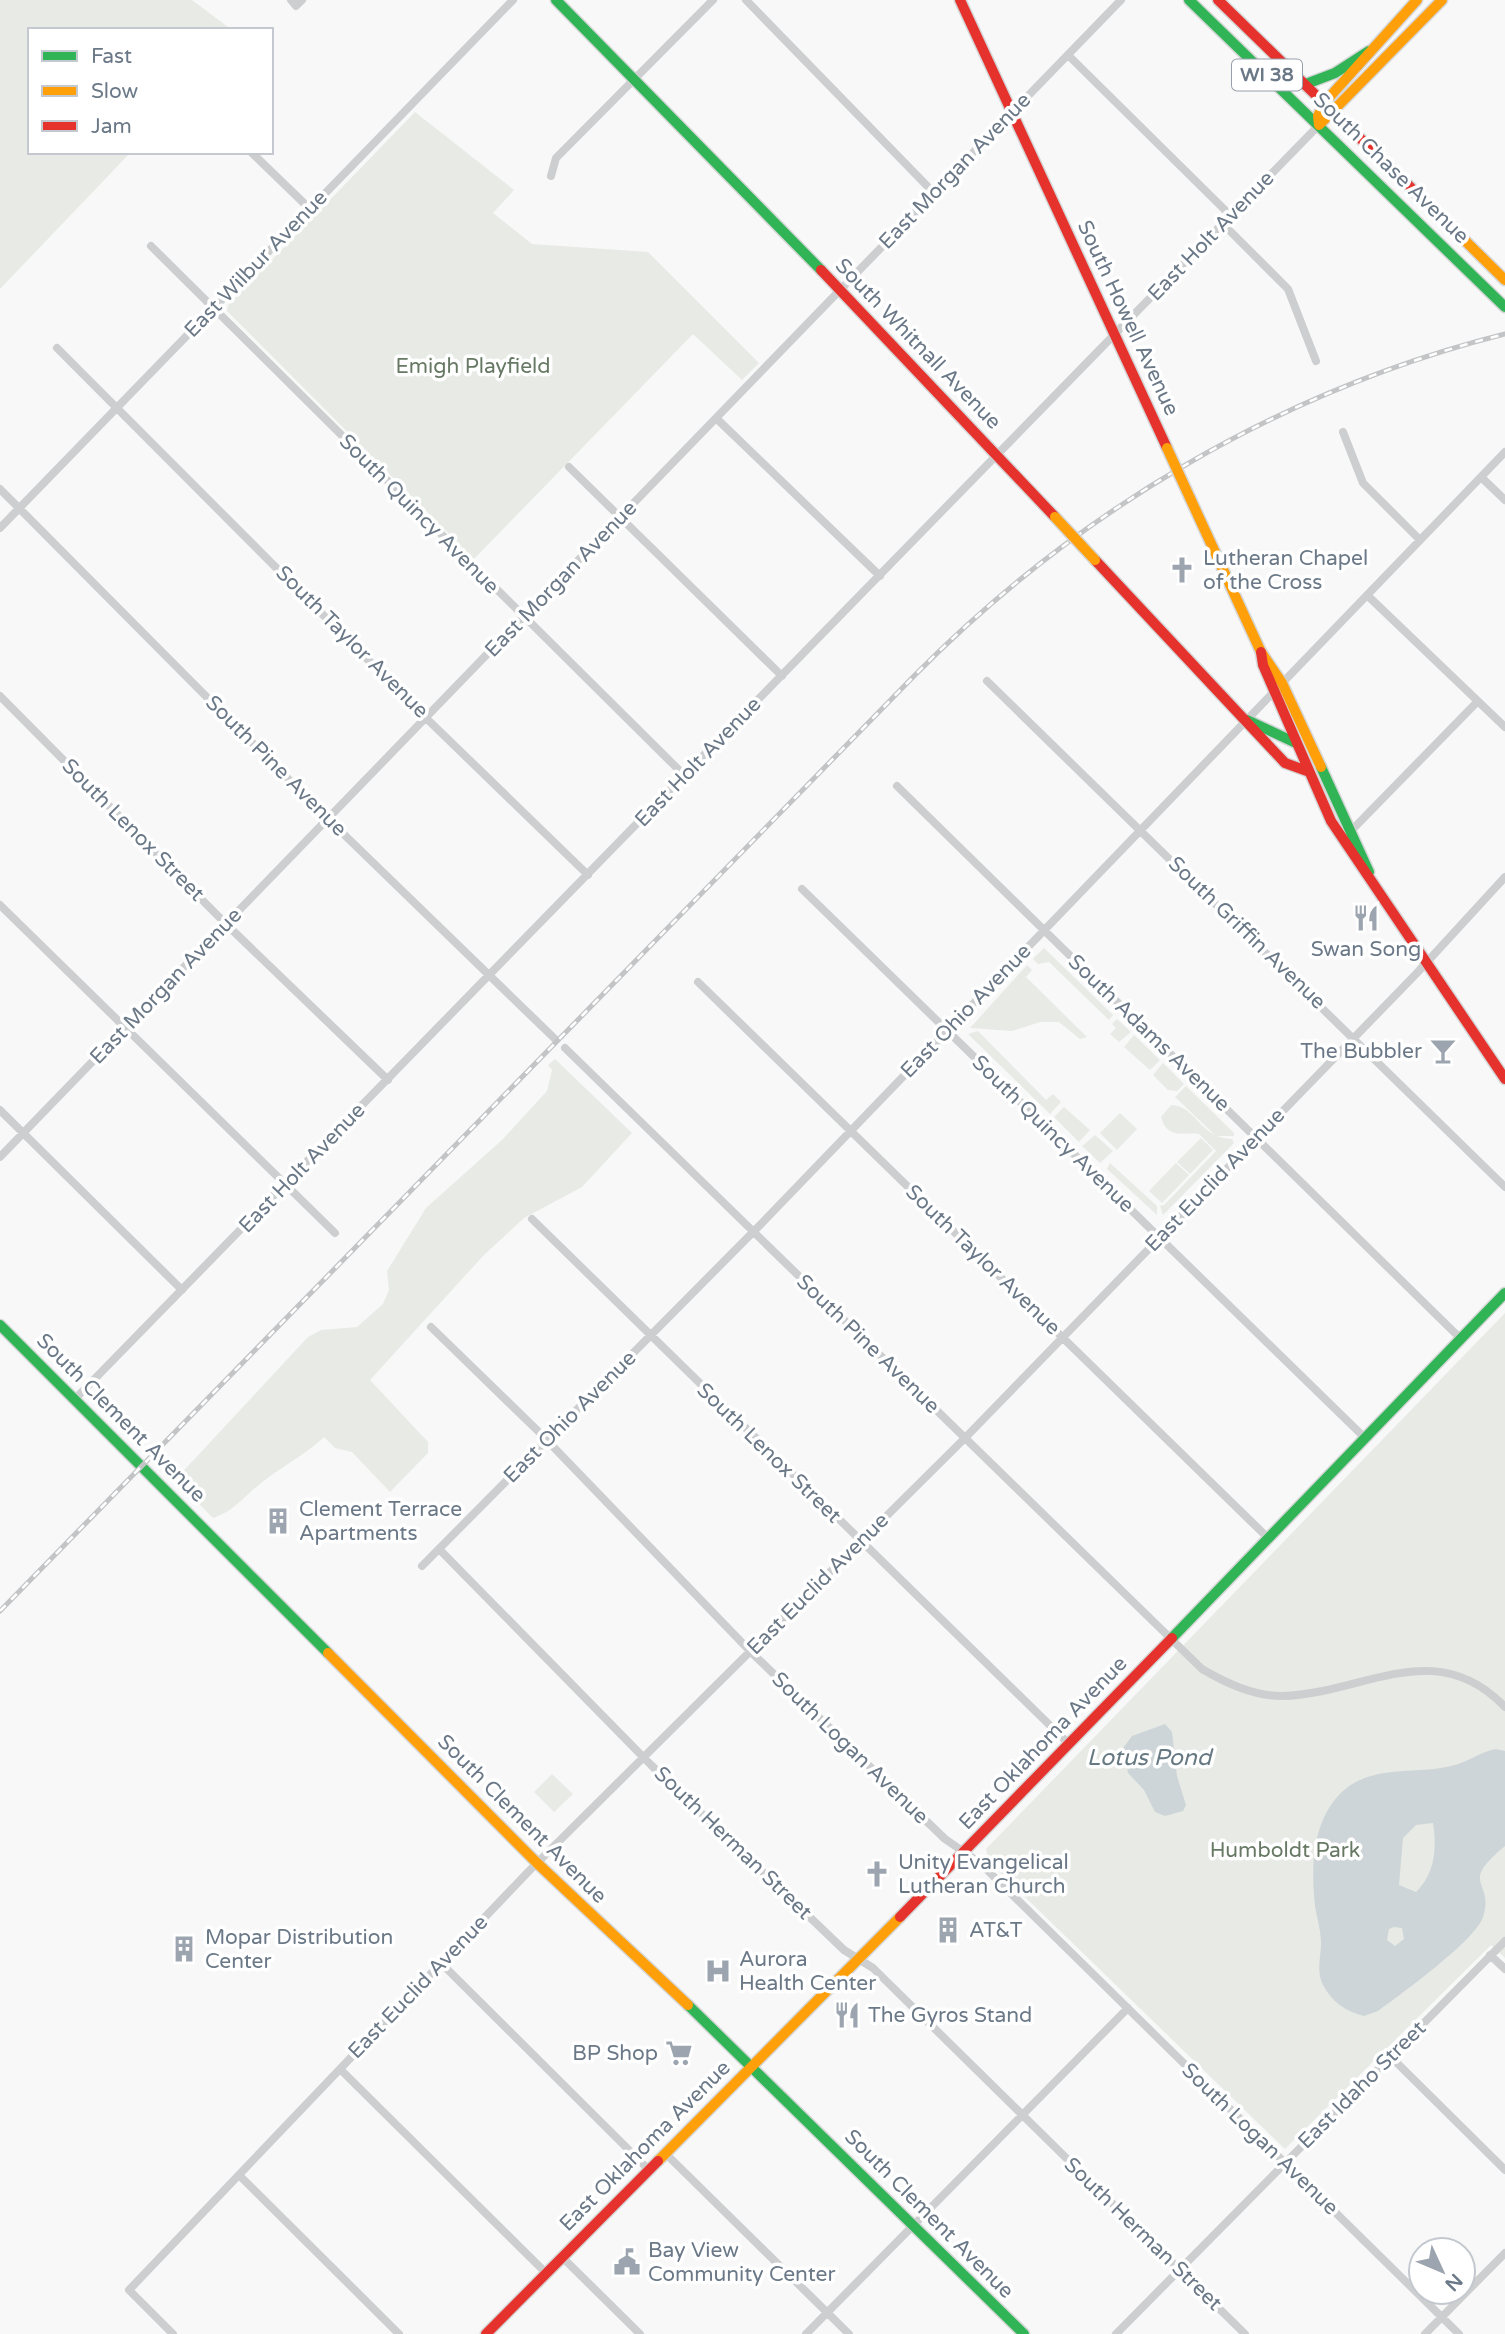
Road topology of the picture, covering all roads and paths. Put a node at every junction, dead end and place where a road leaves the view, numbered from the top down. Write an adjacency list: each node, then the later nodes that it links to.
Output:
1 (513, 0): 22 (street, East Wilbur Avenue)
2 (556, 0): 14 (street, South Whitnall Avenue)
3 (712, 0): 14 (street)
4 (746, 0): 21 (street)
5 (960, 0): 17 (street, South Howell Avenue)
6 (1121, 0): 13 (street, East Morgan Avenue)
7 (1189, 0): 18 (street, South Chase Avenue / WI 38)
8 (1218, 0): 15 (street, South Chase Avenue / WI 38)
9 (1442, 0): 11 (street)
10 (1415, 1): 11 (street); 12 (street)
11 (1427, 16): 16 (street)
12 (1369, 51): 15 (street); 16 (street)
13 (1068, 55): 17 (street, East Morgan Avenue); 24 (street)
14 (635, 80): 20 (street); 29 (street, South Whitnall Avenue)
15 (1306, 84): 16 (street, South Chase Avenue / WI 38)
16 (1329, 106): 18 (street); 23 (street, South Chase Avenue / WI 38)
17 (1012, 113): 21 (street, East Morgan Avenue); 32 (street, South Howell Avenue)
18 (1320, 124): 24 (street, East Holt Avenue); 26 (street, South Chase Avenue / WI 38)
19 (253, 154): 22 (street)
20 (551, 176)
21 (934, 193): 29 (street, East Morgan Avenue)
22 (310, 209): 31 (street, East Wilbur Avenue)
23 (1434, 210): 26 (street); 28 (street, South Chase Avenue / WI 38)
24 (1231, 216): 25 (street, East Holt Avenue)
25 (1223, 224): 32 (street, East Holt Avenue); 34 (street)
26 (1420, 224): 30 (street, South Chase Avenue / WI 38)
27 (151, 247): 31 (street, South Quincy Avenue)
28 (1505, 279)
29 (840, 290): 36 (street, East Morgan Avenue); 39 (street, South Whitnall Avenue)
30 (1504, 303)
31 (214, 309): 35 (street, East Wilbur Avenue); 50 (street, South Quincy Avenue)
32 (1115, 335): 39 (street, East Holt Avenue); 53 (street, South Howell Avenue, bridge)
33 (57, 348): 35 (street, South Taylor Avenue)
34 (1316, 361)
35 (118, 408): 44 (street, East Wilbur Avenue); 56 (street, South Taylor Avenue)
36 (716, 418): 45 (street, East Morgan Avenue); 48 (street)
37 (1343, 432): 47 (street)
38 (1505, 452): 41 (street, East Ohio Avenue)
39 (997, 456): 48 (street, East Holt Avenue); 57 (street, South Whitnall Avenue, bridge)
40 (569, 467): 45 (street)
41 (1481, 477): 43 (street); 47 (street, East Ohio Avenue)
42 (0, 489): 44 (street, South Pine Avenue)
43 (1505, 500)
44 (19, 508): 46 (street, East Wilbur Avenue); 64 (street, South Pine Avenue)
45 (620, 517): 50 (street, East Morgan Avenue); 51 (street)
46 (0, 528)
47 (1420, 540): 49 (street, East Ohio Avenue)
48 (880, 576): 51 (street, East Holt Avenue)
49 (1367, 595): 53 (street, East Ohio Avenue); 55 (street)
50 (523, 618): 56 (street, East Morgan Avenue); 62 (street, South Quincy Avenue)
51 (782, 676): 62 (street, East Holt Avenue)
52 (987, 681): 65 (street, South Griffin Avenue)
53 (1278, 687): 57 (street, East Ohio Avenue); 59 (street, South Howell Avenue); 60 (street, South Howell Avenue)
54 (0, 696): 73 (street, South Lenox Street)
55 (1478, 701): 58 (street); 66 (street)
56 (426, 718): 64 (street, East Morgan Avenue); 67 (street, South Taylor Avenue)
57 (1247, 720): 59 (street, South Whitnall Avenue); 61 (street, South Whitnall Avenue); 65 (street, East Ohio Avenue)
58 (1505, 727)
59 (1294, 742): 60 (street, South Whitnall Avenue); 61 (street, South Howell Avenue)
60 (1314, 752): 66 (street, South Howell Avenue)
61 (1307, 771): 66 (street, South Howell Avenue)
62 (685, 776): 67 (street, East Holt Avenue)
63 (897, 786): 74 (street, South Adams Avenue)
64 (328, 818): 73 (street, East Morgan Avenue); 76 (street, South Pine Avenue)
65 (1141, 830): 74 (street, East Ohio Avenue); 80 (street, South Griffin Avenue)
66 (1347, 836): 75 (street, South Howell Avenue)
67 (588, 874): 76 (street, East Holt Avenue)
68 (1505, 877): 70 (street, East Euclid Avenue)
69 (802, 889): 79 (street, South Quincy Avenue)
70 (1493, 890): 71 (street); 75 (street, East Euclid Avenue)
71 (1504, 894)
72 (0, 905): 78 (street)
73 (226, 924): 78 (street, East Morgan Avenue); 84 (street, South Lenox Street)
74 (1044, 930): 79 (street, East Ohio Avenue); 88 (street, South Adams Avenue)
75 (1427, 961): 80 (street, East Euclid Avenue); 83 (street, South Howell Avenue)
76 (489, 975): 81 (street, South Pine Avenue); 84 (street, East Holt Avenue)
77 (698, 982): 86 (street, South Taylor Avenue)
78 (124, 1030): 87 (street, East Morgan Avenue); 90 (street)
79 (947, 1031): 86 (street, East Ohio Avenue); 95 (street, South Quincy Avenue)
80 (1353, 1038): 88 (street, East Euclid Avenue); 91 (street, South Griffin Avenue)
81 (555, 1039)
82 (565, 1048): 93 (street, South Pine Avenue)
83 (1505, 1079)
84 (388, 1080): 90 (street, East Holt Avenue)
85 (0, 1110): 87 (street)
86 (851, 1130): 93 (street, East Ohio Avenue); 101 (street, South Taylor Avenue)
87 (23, 1133): 89 (street, East Morgan Avenue); 96 (street)
88 (1256, 1138): 95 (street, East Euclid Avenue); 102 (street, South Adams Avenue)
89 (0, 1157)
90 (285, 1185): 94 (street); 96 (street, East Holt Avenue)
91 (1505, 1187)
92 (532, 1219): 100 (street, South Lenox Street)
93 (753, 1232): 100 (street, East Ohio Avenue); 104 (street, South Pine Avenue)
94 (335, 1233)
95 (1160, 1238): 101 (street, East Euclid Avenue); 105 (street, South Quincy Avenue)
96 (182, 1290): 103 (street, East Holt Avenue)
97 (1505, 1293): 102 (street, East Oklahoma Avenue)
98 (0, 1325): 103 (street, South Clement Avenue)
99 (431, 1327): 106 (street, South Logan Avenue)
100 (650, 1336): 106 (street, East Ohio Avenue); 108 (street, South Lenox Street)
101 (1063, 1338): 104 (street, East Euclid Avenue); 107 (street, South Taylor Avenue)
102 (1461, 1339): 105 (street, East Oklahoma Avenue)
103 (75, 1399): 117 (street, South Clement Avenue)
104 (965, 1438): 108 (street, East Euclid Avenue); 111 (street, South Pine Avenue)
105 (1365, 1438): 107 (street, East Oklahoma Avenue)
106 (547, 1440): 109 (street, East Ohio Avenue); 112 (street, South Logan Avenue)
107 (1268, 1538): 111 (street, East Oklahoma Avenue)
108 (860, 1542): 112 (street, East Euclid Avenue); 114 (street, South Lenox Street)
109 (439, 1549): 110 (street, East Ohio Avenue); 115 (street, South Herman Street)
110 (422, 1566)
111 (1170, 1639): 113 (street, South Pine Avenue); 114 (street, East Oklahoma Avenue)
112 (750, 1651): 115 (street, East Euclid Avenue); 116 (street, South Logan Avenue)
113 (1505, 1707)
114 (1069, 1744): 116 (street, East Oklahoma Avenue)
115 (644, 1756): 117 (street, East Euclid Avenue); 120 (street, South Herman Street)
116 (965, 1852): 120 (street, East Oklahoma Avenue); 123 (street, South Logan Avenue)
117 (537, 1863): 121 (street, East Euclid Avenue); 125 (street, South Clement Avenue)
118 (1505, 1941): 119 (street, East Idaho Street)
119 (1490, 1955): 122 (street); 124 (street, East Idaho Street)
120 (858, 1958): 125 (street, East Oklahoma Avenue); 127 (street, South Herman Street)
121 (441, 1963): 126 (street, East Euclid Avenue); 130 (street)
122 (1505, 1969)
123 (1128, 2008): 127 (street); 129 (street, South Logan Avenue)
124 (1390, 2056): 129 (street, East Idaho Street); 131 (street)
125 (751, 2066): 128 (street, East Oklahoma Avenue); 133 (street, South Clement Avenue)
126 (340, 2069): 132 (street, East Euclid Avenue); 137 (street)
127 (1022, 2115): 133 (street); 136 (street, South Herman Street)
128 (665, 2153): 130 (street, East Oklahoma Avenue); 138 (street)
129 (1285, 2163): 136 (street, East Idaho Street); 139 (street, South Logan Avenue)
130 (649, 2170): 135 (street, East Oklahoma Avenue)
131 (1505, 2170)
132 (239, 2175): 140 (street, East Euclid Avenue); 141 (street)
133 (914, 2225): 138 (street); 146 (street, South Clement Avenue)
134 (1505, 2253): 139 (street)
135 (562, 2257): 137 (street, East Oklahoma Avenue); 143 (street)
136 (1179, 2270): 147 (street, East Idaho Street); 148 (street, South Herman Street)
137 (546, 2273): 142 (street, East Oklahoma Avenue)
138 (827, 2313): 144 (street); 145 (street)
139 (1442, 2317): 149 (street); 150 (street, South Logan Avenue)
140 (173, 2334)
141 (399, 2334)
142 (486, 2334)
143 (640, 2334)
144 (806, 2334)
145 (849, 2334)
146 (1024, 2334)
147 (1116, 2334)
148 (1245, 2334)
149 (1425, 2334)
150 (1459, 2334)

